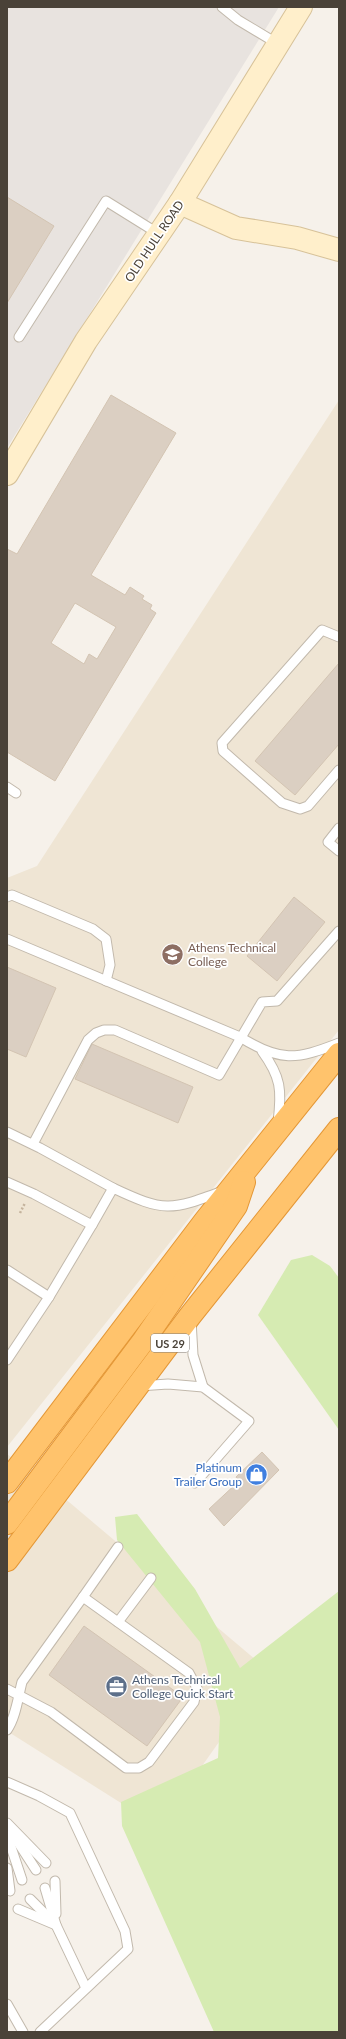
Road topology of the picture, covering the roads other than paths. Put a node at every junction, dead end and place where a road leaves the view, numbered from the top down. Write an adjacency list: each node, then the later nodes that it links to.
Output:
1 (222, 7): 3 (lane)
2 (301, 7): 3 (main road, OLD HULL ROAD)
3 (278, 44): 4 (main road, OLD HULL ROAD)
4 (180, 203): 5 (main road, OLD HULL ROAD); 6 (main road)
5 (159, 234): 7 (lane); 8 (main road, OLD HULL ROAD)
6 (339, 250)
7 (19, 337)
8 (7, 474)
9 (339, 636): 10 (lane)
10 (339, 770)
11 (7, 787): 12 (lane)
12 (16, 793)
13 (339, 828): 14 (lane)
14 (339, 851)
15 (7, 897): 18 (lane)
16 (339, 931): 19 (lane)
17 (7, 939): 18 (lane)
18 (106, 981): 19 (lane)
19 (240, 1037): 21 (lane); 26 (lane)
20 (339, 1043): 21 (lane)
21 (262, 1051): 24 (lane)
22 (339, 1054): 24 (highway)
23 (339, 1129): 34 (highway, US 29)
24 (277, 1131): 27 (highway)
25 (7, 1132): 26 (lane)
26 (33, 1144): 29 (lane)
27 (252, 1162): 30 (highway); 40 (highway)
28 (7, 1182): 31 (lane)
29 (113, 1188): 30 (lane); 31 (lane)
30 (231, 1188): 38 (highway)
31 (92, 1225): 33 (lane)
32 (9, 1275): 33 (lane)
33 (49, 1297): 35 (lane)
34 (190, 1316): 36 (highway, US 29); 37 (lane)
35 (7, 1360)
36 (137, 1387): 37 (lane); 42 (highway, US 29)
37 (203, 1387): 39 (lane)
38 (7, 1482)
39 (195, 1483)
40 (7, 1523)
41 (118, 1547): 44 (lane)
42 (7, 1560)
43 (151, 1578): 45 (lane)
44 (83, 1597): 45 (lane); 47 (lane)
45 (118, 1622): 47 (lane)
46 (7, 1689): 47 (lane)
47 (18, 1696): 48 (lane)
48 (7, 1730)
49 (7, 1782): 62 (lane)
50 (7, 1824): 52 (lane); 54 (lane)
51 (7, 1835): 55 (lane)
52 (46, 1863)
53 (7, 1868): 58 (lane)
54 (36, 1870)
55 (22, 1880)
56 (55, 1880): 61 (lane)
57 (45, 1888): 61 (lane)
58 (10, 1891)
59 (30, 1898): 61 (lane)
60 (18, 1909): 61 (lane)
61 (56, 1925): 62 (lane)
62 (86, 1988): 65 (lane)
63 (7, 2004): 64 (lane)
64 (24, 2032)
65 (40, 2032)

